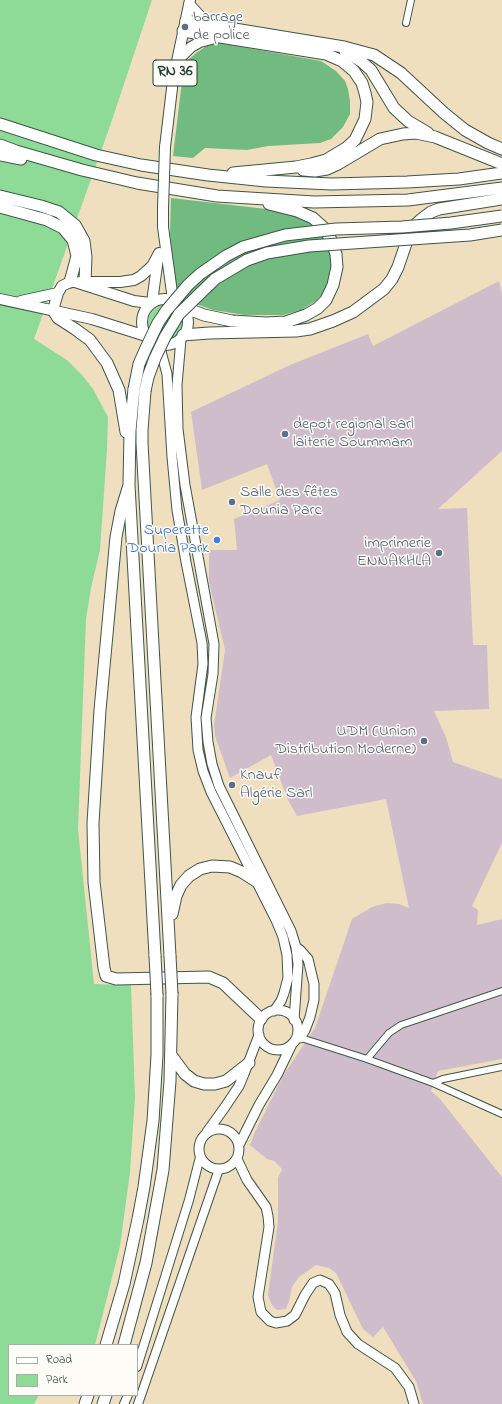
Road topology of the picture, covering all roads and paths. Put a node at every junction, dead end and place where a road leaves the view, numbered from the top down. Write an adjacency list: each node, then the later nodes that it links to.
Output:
1 (410, 0): 3 (street)
2 (190, 2): 4 (main road, RN 36); 5 (main road)
3 (406, 23)
4 (185, 26): 5 (highway); 6 (highway); 8 (main road, RN 36)
5 (212, 26): 7 (highway)
6 (220, 37): 8 (main road); 15 (highway)
7 (329, 44): 10 (highway); 12 (highway)
8 (177, 61): 25 (main road, RN 36, bridge)
9 (0, 124): 18 (highway)
10 (435, 137): 14 (highway); 15 (highway)
11 (0, 145): 16 (highway)
12 (502, 149)
13 (0, 155): 16 (highway)
14 (502, 164)
15 (276, 169): 18 (highway)
16 (82, 170): 21 (highway)
17 (502, 173): 18 (highway)
18 (208, 175)
19 (502, 188): 21 (highway)
20 (0, 196): 28 (highway)
21 (217, 196): 34 (highway)
22 (502, 199): 37 (highway)
23 (0, 208): 28 (highway)
24 (502, 216): 39 (highway, bridge)
25 (163, 227): 27 (main road, RN 36); 31 (main road, RN 36)
26 (502, 230): 42 (highway, bridge)
27 (159, 253): 28 (main road); 33 (main road, RN 36)
28 (76, 282): 29 (main road); 33 (main road)
29 (58, 293): 32 (main road); 35 (main road)
30 (0, 299): 32 (main road)
31 (173, 300): 33 (main road); 34 (main road)
32 (17, 302): 35 (main road)
33 (151, 303): 36 (main road)
34 (183, 307): 37 (main road)
35 (53, 310): 36 (main road); 39 (highway)
36 (146, 336): 38 (main road)
37 (182, 337): 38 (main road); 43 (main road)
38 (158, 344): 41 (main road)
39 (129, 445): 40 (highway)
40 (129, 485): 46 (highway); 62 (highway, bridge)
41 (256, 881): 42 (highway); 45 (main road)
42 (169, 928): 50 (highway, bridge)
43 (296, 947): 47 (main road); 49 (main road)
44 (502, 991): 51 (street)
45 (274, 1011): 46 (main road); 47 (main road)
46 (262, 1019): 48 (main road)
47 (294, 1020): 49 (main road)
48 (259, 1035): 49 (main road); 52 (main road)
49 (296, 1039): 51 (street); 57 (main road)
50 (172, 1055): 52 (highway); 63 (highway)
51 (367, 1059): 54 (street)
52 (249, 1063): 56 (main road)
53 (502, 1067): 54 (street)
54 (433, 1083): 55 (street)
55 (502, 1114)
56 (207, 1132): 57 (main road); 58 (main road)
57 (239, 1145): 59 (main road)
58 (200, 1157): 60 (main road); 64 (street)
59 (237, 1159): 60 (main road); 61 (main road)
60 (223, 1168): 61 (main road); 65 (street)
61 (247, 1180): 66 (main road)
62 (106, 1344)
63 (124, 1344)
64 (138, 1364)
65 (138, 1404)
66 (414, 1404)

